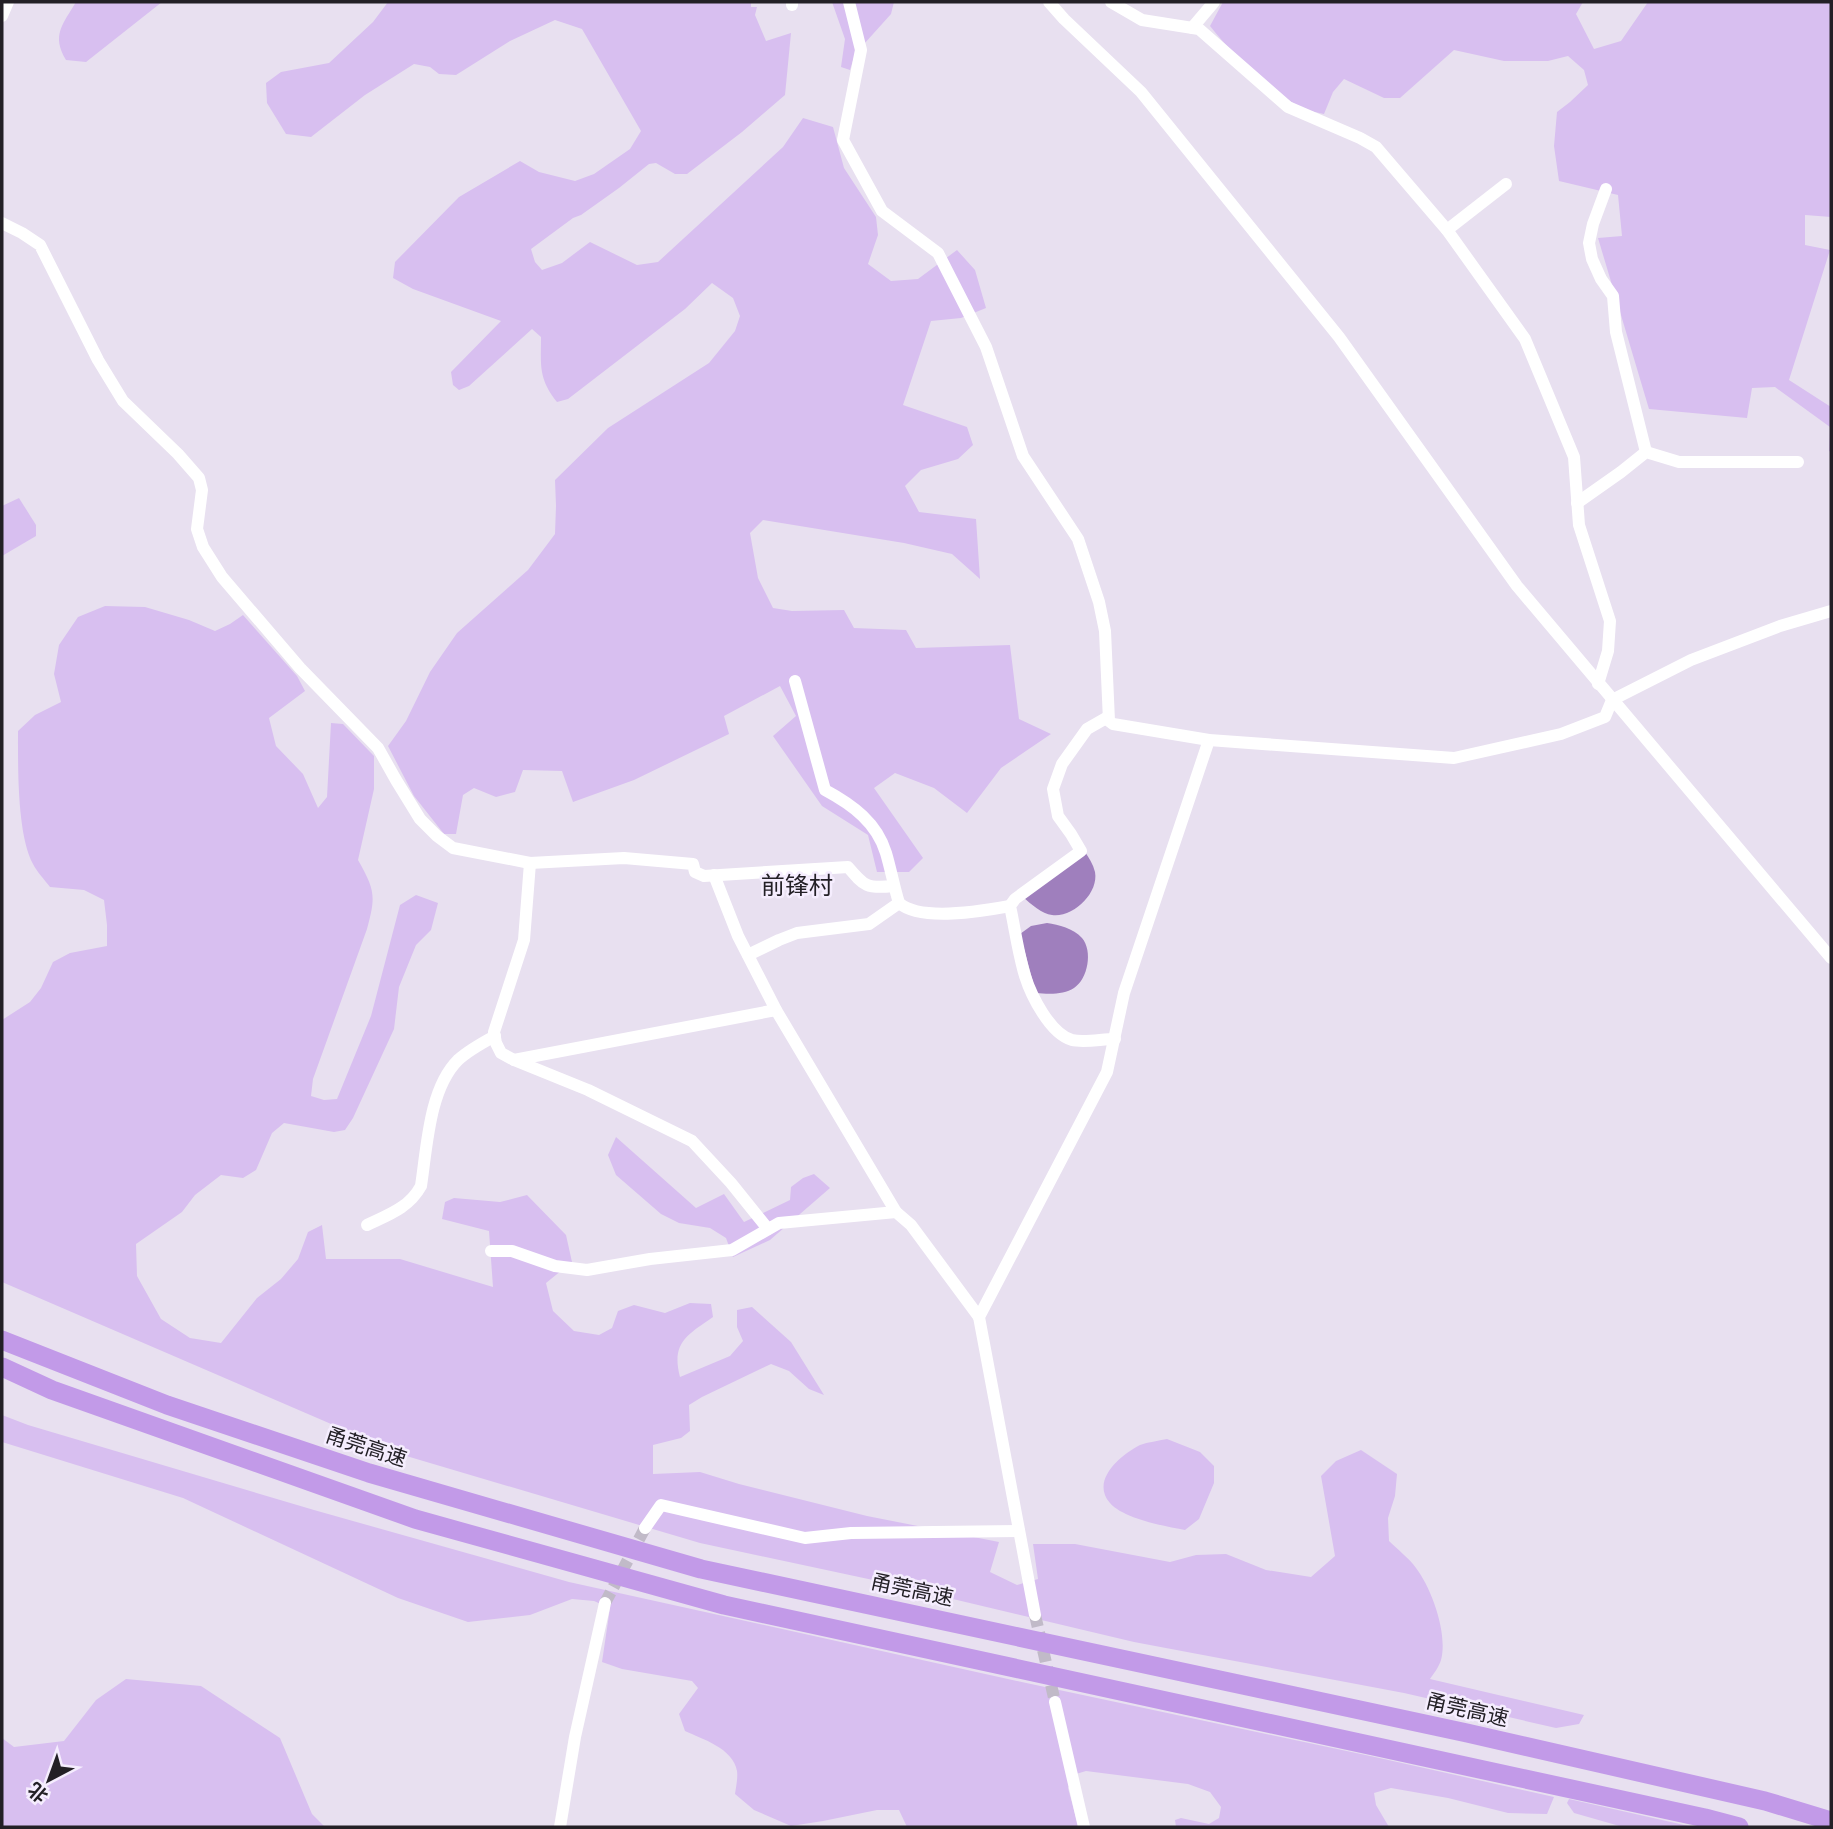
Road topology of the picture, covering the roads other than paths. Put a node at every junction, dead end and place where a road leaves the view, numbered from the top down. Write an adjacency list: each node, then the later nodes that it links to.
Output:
1 (8, 2): 6 (street)
2 (849, 2): 19 (street)
3 (1049, 2): 17 (street)
4 (1111, 2): 7 (street)
5 (1214, 2): 7 (street)
6 (2, 16)
7 (1192, 28): 11 (street)
8 (1506, 184): 11 (street)
9 (1606, 189): 12 (street)
10 (2, 223): 21 (street)
11 (1447, 230): 14 (street)
12 (1646, 452): 13 (street); 14 (street)
13 (1798, 462)
14 (1577, 503): 17 (street)
15 (1831, 611): 18 (street)
16 (795, 681): 23 (street)
17 (1598, 684): 18 (street)
18 (1612, 700): 20 (street); 27 (street)
19 (1108, 717): 20 (street); 25 (street)
20 (1209, 740): 30 (street)
21 (530, 863): 22 (street); 29 (street)
22 (714, 875): 23 (street); 26 (street)
23 (893, 886): 24 (street)
24 (899, 903): 25 (street); 26 (street)
25 (1010, 906): 30 (street)
26 (748, 955): 28 (street)
27 (1831, 958)
28 (776, 1010): 31 (street); 32 (street)
29 (495, 1036): 31 (street); 33 (street)
30 (1115, 1039): 36 (street)
31 (514, 1060): 34 (street)
32 (896, 1212): 34 (street); 36 (street)
33 (367, 1225)
34 (768, 1229): 35 (street)
35 (491, 1251)
36 (979, 1317): 40 (street)
37 (2, 1340): 44 (highway, 甬莞高速)
38 (2, 1367): 47 (highway)
39 (645, 1528): 40 (street)
40 (1019, 1531): 42 (street)
41 (605, 1604): 45 (street)
42 (1035, 1615)
43 (1055, 1702): 46 (street)
44 (1831, 1821)
45 (560, 1827)
46 (1084, 1827)
47 (1739, 1827)

